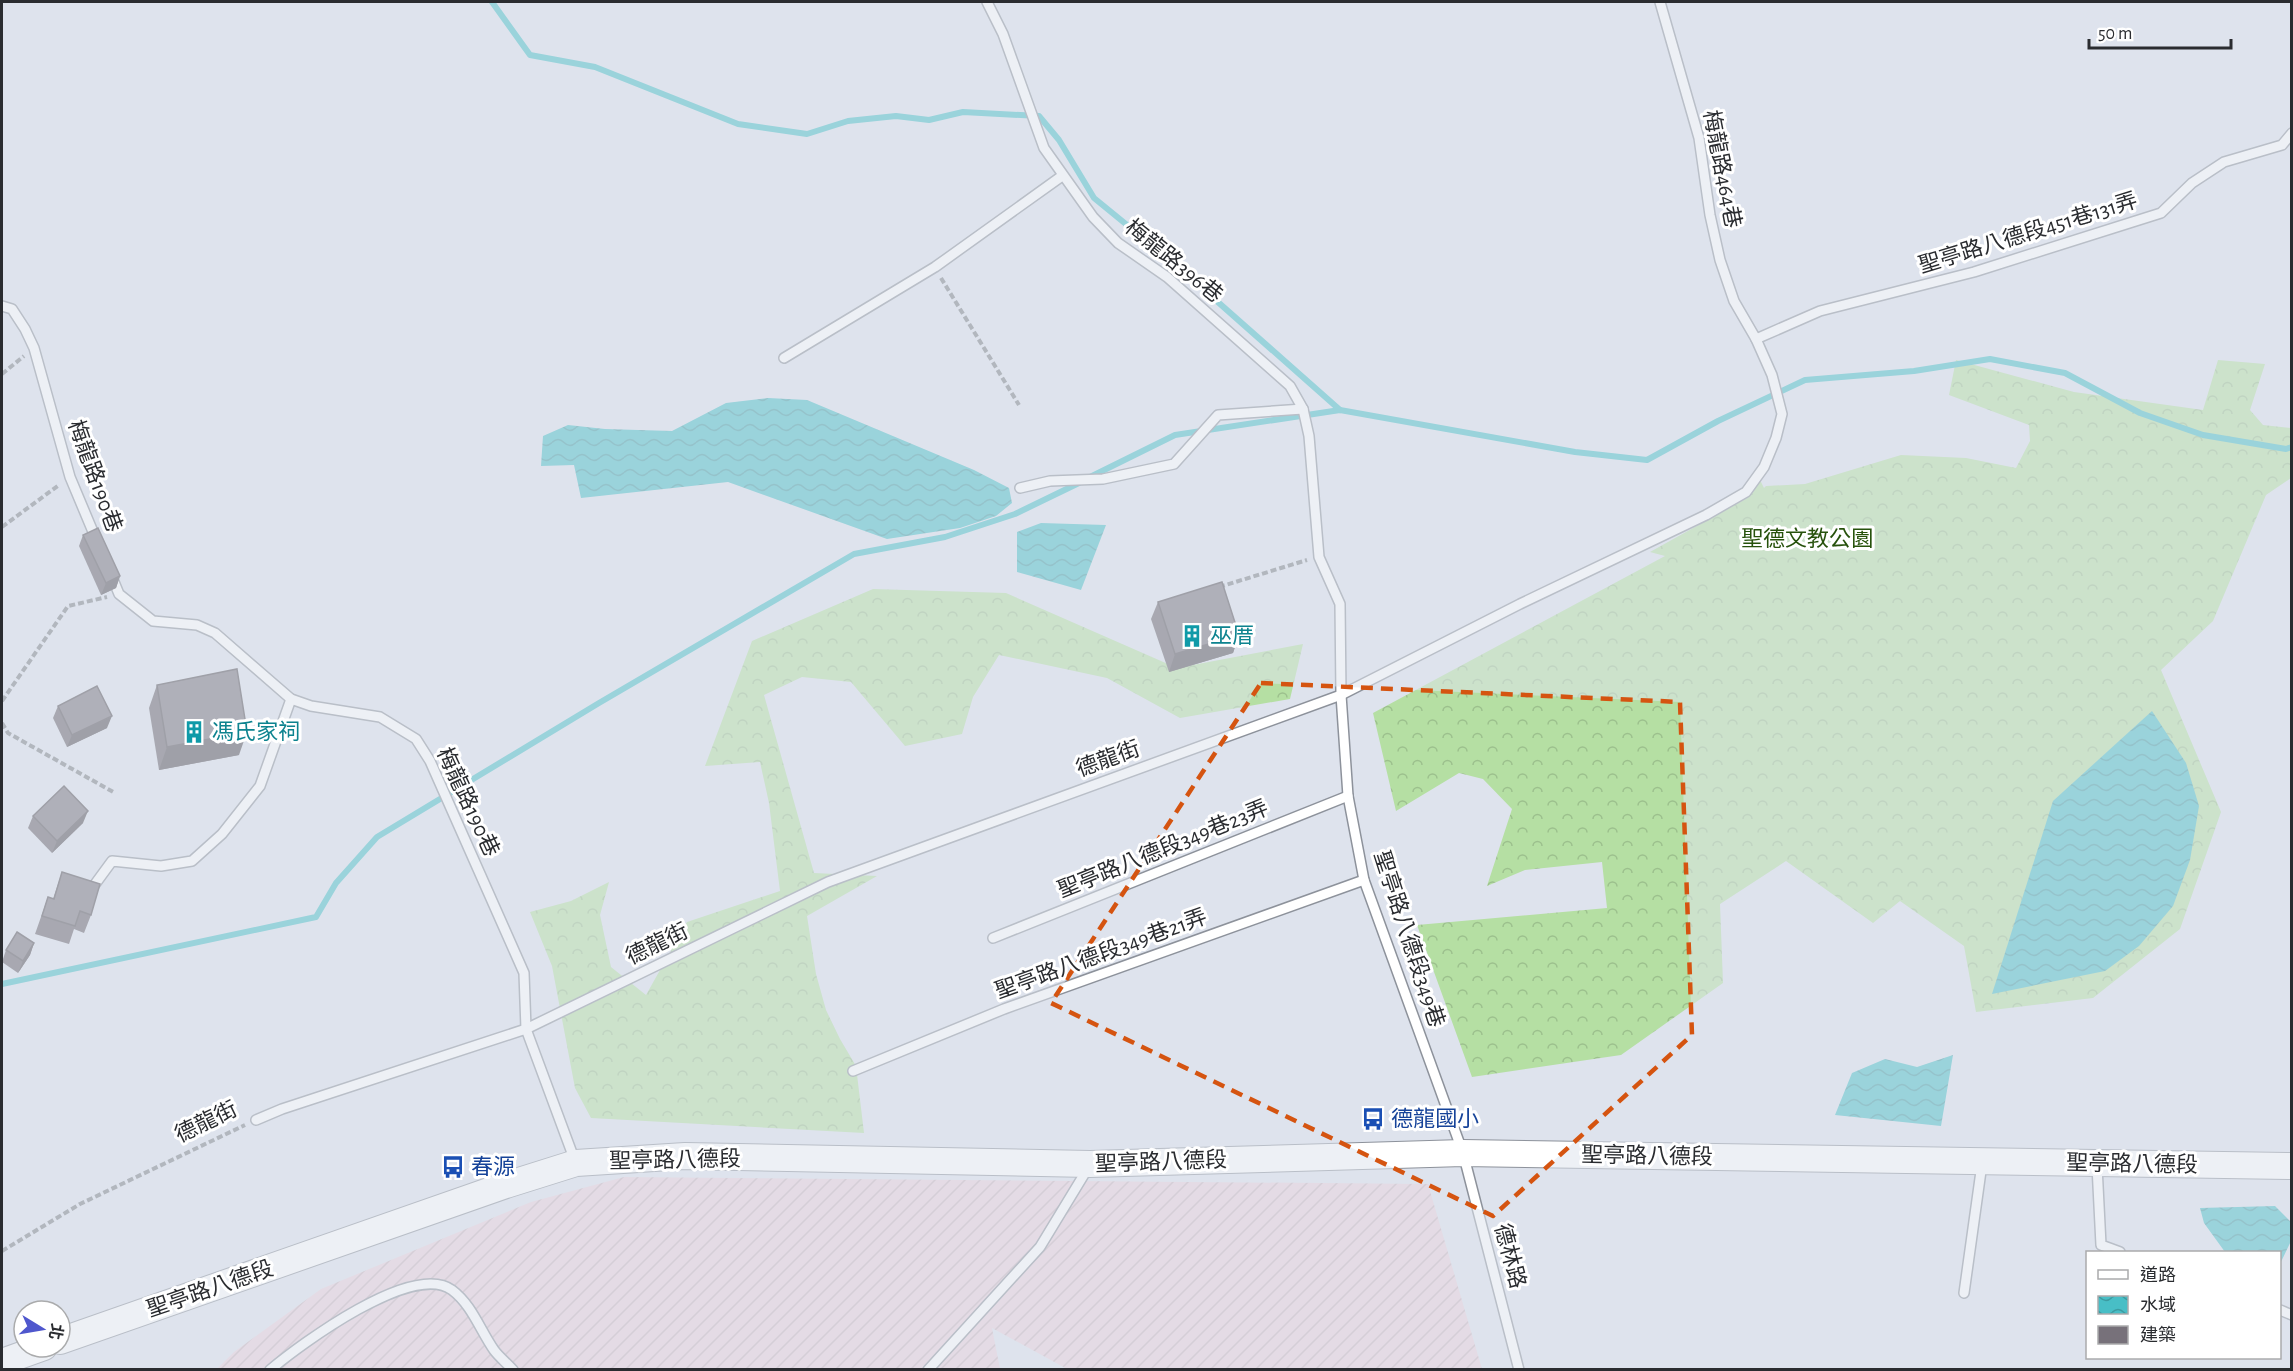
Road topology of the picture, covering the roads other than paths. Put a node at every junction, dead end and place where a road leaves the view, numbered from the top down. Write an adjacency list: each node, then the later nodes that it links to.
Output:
1 (987, 2): 4 (lane, 梅龍路396巷)
2 (1660, 2): 6 (lane, 梅龍路464巷)
3 (2292, 133): 6 (lane, 聖亭路八德段451巷131弄)
4 (1062, 176): 7 (lane); 8 (lane, 梅龍路396巷)
5 (2, 306): 10 (lane, 梅龍路190巷)
6 (1756, 339): 12 (lane, 梅龍路464巷)
7 (784, 358)
8 (1303, 409): 9 (lane); 12 (lane, 梅龍路396巷)
9 (1020, 488)
10 (101, 551)
11 (110, 573): 13 (lane, 梅龍路190巷)
12 (1341, 695): 14 (lane, 聖亭路八德段349巷); 18 (lane, 德龍街)
13 (291, 699): 16 (lane); 18 (lane, 梅龍路190巷)
14 (1348, 796): 15 (lane, 聖亭路八德段349巷); 17 (lane, 聖亭路八德段349巷23弄)
15 (1364, 880): 19 (lane, 聖亭路八德段349巷21弄); 21 (lane, 聖亭路八德段349巷)
16 (88, 893)
17 (993, 938)
18 (526, 1029): 20 (lane, 德龍街); 23 (lane, 梅龍路190巷)
19 (853, 1071)
20 (256, 1120)
21 (1463, 1153): 22 (street, 聖亭路八德段); 25 (street, 聖亭路八德段); 33 (lane, 德林路)
22 (1982, 1162): 24 (street, 聖亭路八德段); 28 (lane)
23 (576, 1163): 25 (street, 聖亭路八德段); 29 (street, 聖亭路八德段)
24 (2097, 1163): 26 (street, 聖亭路八德段); 27 (lane)
25 (1090, 1164): 32 (lane)
26 (2292, 1166)
27 (2118, 1251)
28 (1964, 1293)
29 (72, 1337)
30 (270, 1370): 31 (lane)
31 (513, 1370)
32 (928, 1370)
33 (1519, 1370)

